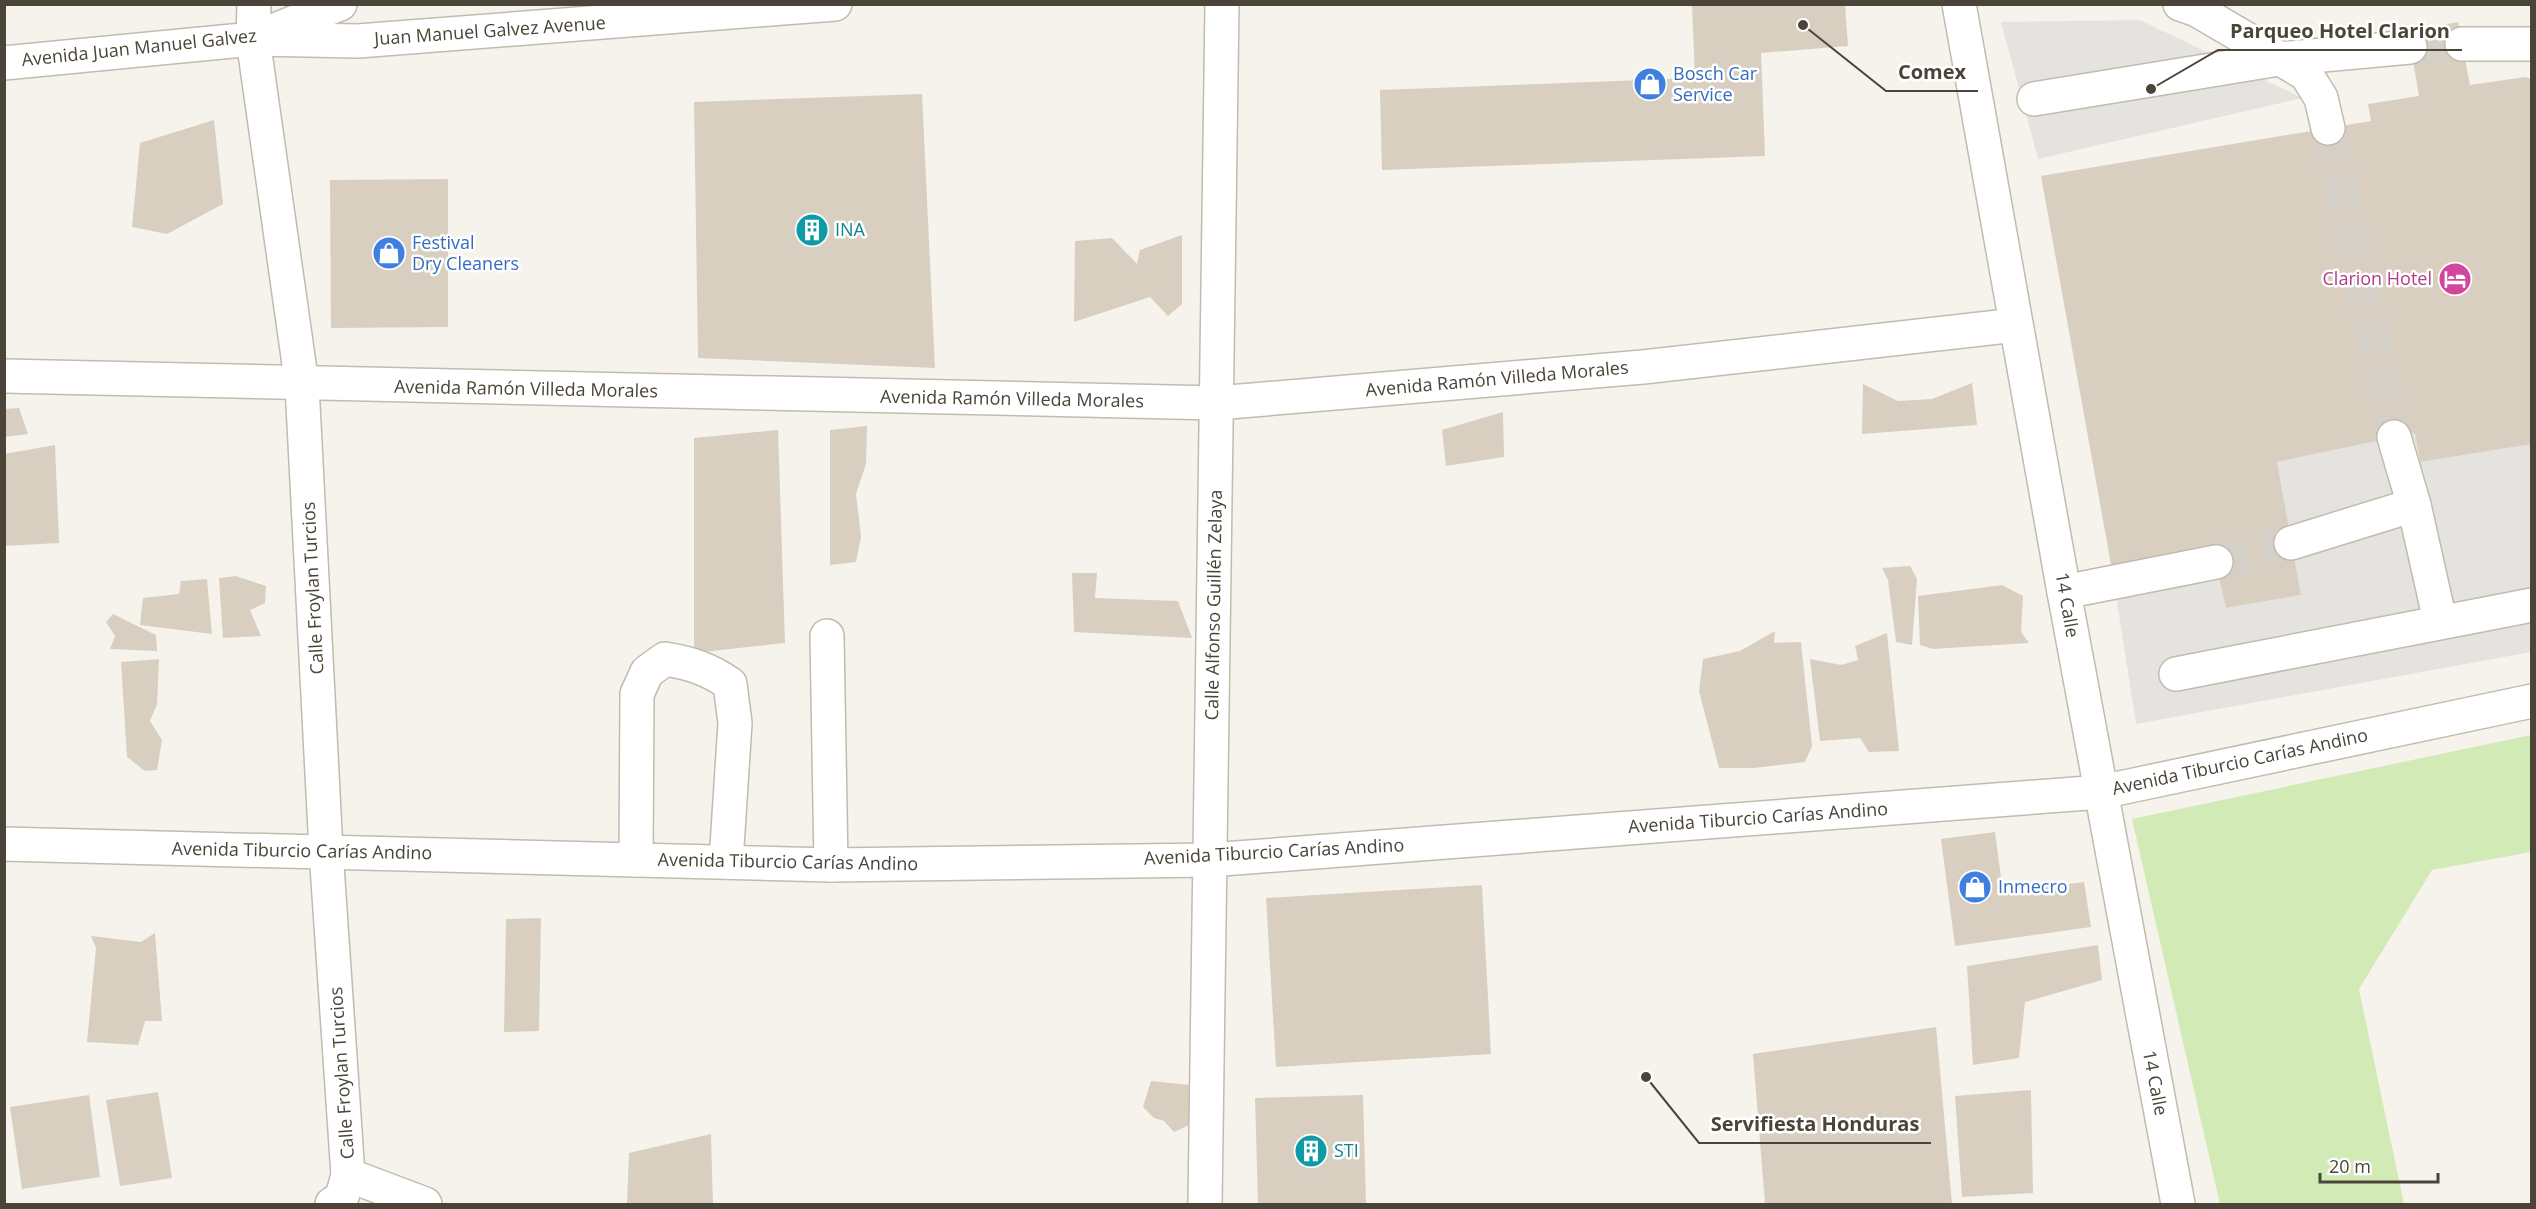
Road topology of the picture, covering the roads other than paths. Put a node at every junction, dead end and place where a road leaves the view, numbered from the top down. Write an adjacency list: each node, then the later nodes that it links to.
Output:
1 (254, 4): 7 (street, Calle Froylan Turcios)
2 (340, 4): 7 (street, Avenida Juan Manuel Galvez)
3 (835, 4): 7 (street, Juan Manuel Galvez Avenue)
4 (1222, 4): 18 (street, Calle Alfonso Guillén Zelaya)
5 (1959, 4): 15 (street, 14 Calle)
6 (2180, 4): 11 (street)
7 (253, 39): 12 (street, Avenida Juan Manuel Galvez); 17 (street, Calle Froylan Turcios)
8 (2462, 44): 9 (street)
9 (2532, 44)
10 (2410, 47): 11 (street)
11 (2279, 59): 13 (street); 14 (street)
12 (4, 63)
13 (2034, 99)
14 (2328, 128)
15 (2016, 325): 18 (street, Avenida Ramón Villeda Morales); 23 (street, 14 Calle)
16 (4, 376): 17 (street, Avenida Ramón Villeda Morales)
17 (302, 385): 18 (street, Avenida Ramón Villeda Morales); 31 (street, Calle Froylan Turcios)
18 (1217, 403): 33 (street, Calle Alfonso Guillén Zelaya)
19 (2394, 437): 20 (street)
20 (2414, 505): 21 (street); 25 (street)
21 (2291, 543)
22 (2216, 562): 23 (street)
23 (2064, 592): 29 (street, 14 Calle)
24 (2532, 605): 25 (street)
25 (2440, 621): 27 (street)
26 (827, 636): 35 (street)
27 (2176, 674)
28 (2532, 701): 29 (street, Avenida Tiburcio Carías Andino)
29 (2101, 792): 33 (street, Avenida Tiburcio Carías Andino); 40 (street, 14 Calle)
30 (4, 844): 31 (street, Avenida Tiburcio Carías Andino)
31 (326, 851): 32 (street, Avenida Tiburcio Carías Andino); 36 (street, Calle Froylan Turcios)
32 (636, 860): 34 (street, Avenida Tiburcio Carías Andino); 34 (street)
33 (1210, 860): 35 (street, Avenida Tiburcio Carías Andino); 39 (street, Calle Alfonso Guillén Zelaya)
34 (726, 862): 35 (street, Avenida Tiburcio Carías Andino)
35 (831, 865)
36 (348, 1175): 37 (street); 38 (street)
37 (332, 1204)
38 (425, 1204)
39 (1204, 1204)
40 (2178, 1204)

